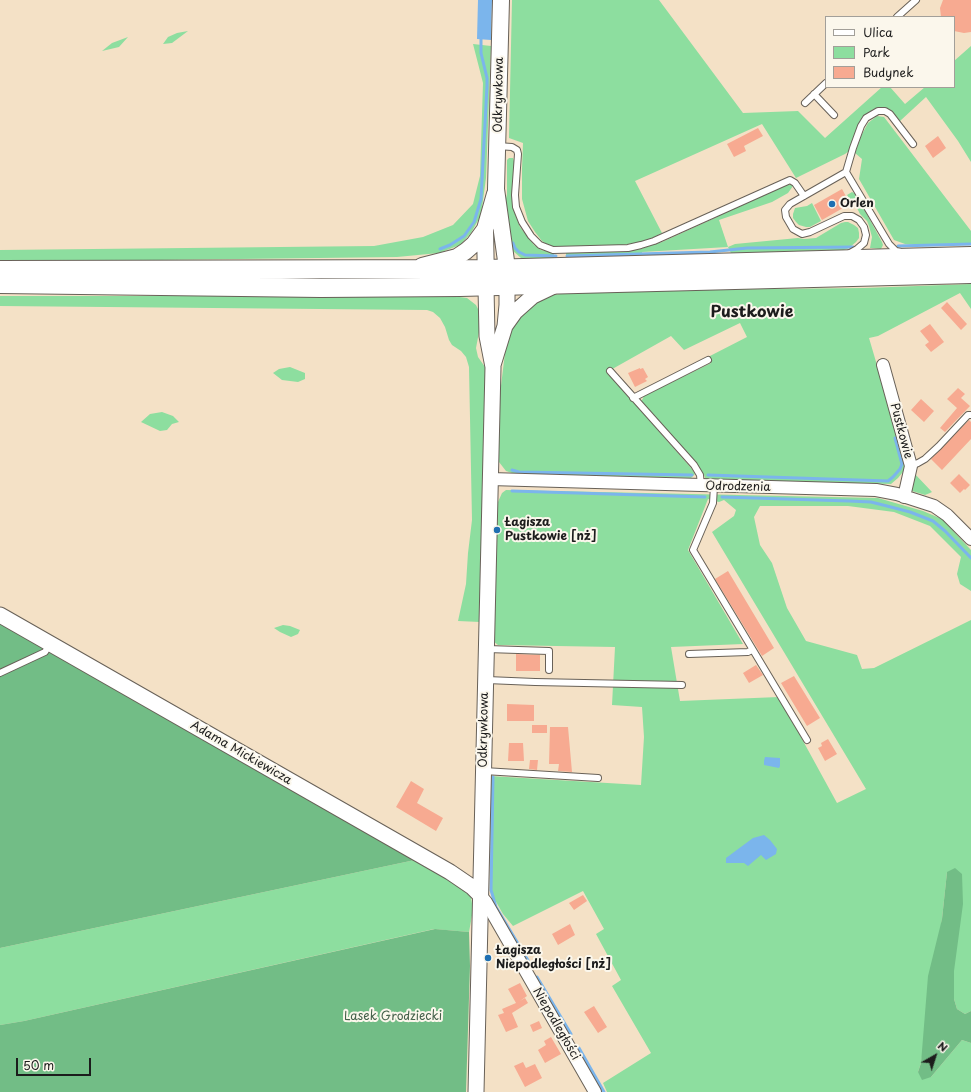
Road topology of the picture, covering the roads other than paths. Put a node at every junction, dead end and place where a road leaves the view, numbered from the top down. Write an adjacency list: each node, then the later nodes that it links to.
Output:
1 (501, 0): 9 (main road, Odkrywkowa)
2 (916, 0): 3 (lane)
3 (898, 16)
4 (825, 84): 5 (lane)
5 (814, 94): 6 (lane); 7 (lane)
6 (805, 102)
7 (834, 115)
8 (913, 144): 10 (lane)
9 (497, 146): 11 (main road, Odkrywkowa); 12 (lane)
10 (846, 172): 12 (lane); 15 (lane)
11 (496, 189): 13 (main road, Odkrywkowa); 17 (main road, Odkrywkowa)
12 (804, 196): 16 (lane)
13 (484, 229): 18 (main road, Odkrywkowa); 19 (main road, Odkrywkowa)
14 (971, 256): 15 (main road)
15 (919, 258): 16 (main road)
16 (836, 260): 17 (main road)
17 (507, 268): 19 (main road); 24 (main road, Odkrywkowa)
18 (410, 269): 19 (main road); 20 (main road)
19 (486, 269): 25 (main road, Odkrywkowa)
20 (0, 270)
21 (971, 274): 23 (main road)
22 (0, 284): 25 (main road)
23 (556, 285): 24 (main road); 26 (street, Odkrywkowa)
24 (507, 286): 25 (main road); 26 (street, Odkrywkowa)
25 (486, 287): 29 (street, Odkrywkowa)
26 (505, 326): 29 (street, Odkrywkowa)
27 (708, 360): 31 (lane)
28 (883, 365): 33 (street, Pustkowie)
29 (493, 367): 34 (street, Odkrywkowa)
30 (610, 372): 31 (lane)
31 (633, 398): 35 (lane)
32 (971, 415): 33 (lane)
33 (911, 466): 37 (street, Pustkowie)
34 (490, 479): 35 (street, Odrodzenia); 41 (street, Odkrywkowa)
35 (701, 486): 36 (street, Odrodzenia)
36 (714, 486): 37 (street, Odrodzenia); 42 (lane)
37 (904, 497): 38 (street, Odrodzenia)
38 (971, 539)
39 (0, 615): 40 (street, Adama Mickiewicza)
40 (50, 644): 45 (lane); 51 (street, Adama Mickiewicza)
41 (486, 649): 44 (lane); 46 (street, Odkrywkowa)
42 (752, 650): 43 (lane); 48 (lane)
43 (688, 654)
44 (549, 670)
45 (0, 673)
46 (485, 680): 47 (lane); 49 (street, Odkrywkowa)
47 (682, 685)
48 (807, 740)
49 (483, 771): 50 (lane); 51 (street, Odkrywkowa)
50 (598, 778)
51 (480, 895): 52 (street, Odkrywkowa); 53 (street, Niepodległości)
52 (476, 1092)
53 (595, 1092)

